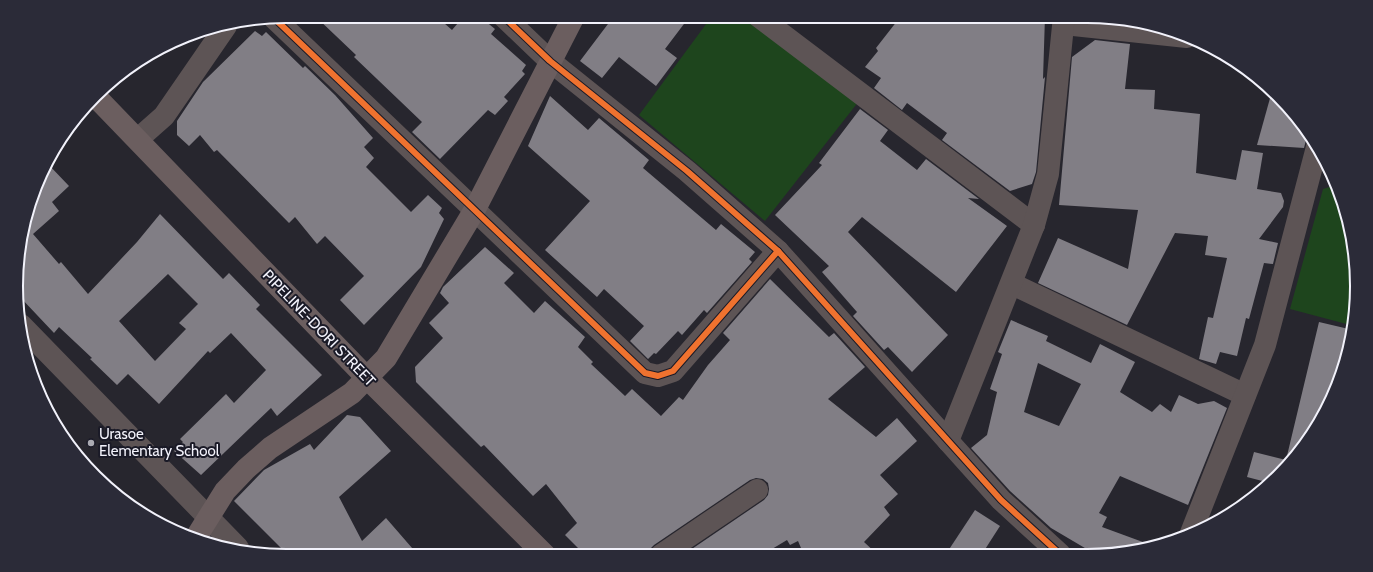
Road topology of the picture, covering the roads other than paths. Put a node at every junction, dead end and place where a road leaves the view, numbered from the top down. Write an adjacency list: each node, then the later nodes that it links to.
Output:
1 (280, 23): 13 (street)
2 (510, 23): 9 (street)
3 (570, 23): 9 (street)
4 (767, 23): 14 (street)
5 (1064, 23): 14 (street)
6 (1086, 23): 8 (street)
7 (223, 31): 11 (street)
8 (1158, 33)
9 (550, 61): 13 (street); 15 (street)
10 (100, 101): 11 (street, PIPELINE-DORI STREET)
11 (138, 139): 18 (street, PIPELINE-DORI STREET)
12 (1315, 155): 19 (street)
13 (474, 211): 15 (street); 18 (street)
14 (1034, 225): 16 (street)
15 (778, 251): 20 (street)
16 (1012, 284): 19 (street); 20 (street)
17 (27, 331): 22 (street)
18 (366, 377): 22 (street); 26 (street, PIPELINE-DORI STREET)
19 (1245, 395): 23 (street)
20 (948, 442): 28 (street)
21 (757, 490): 27 (street)
22 (208, 518): 24 (street); 25 (street)
23 (1194, 526)
24 (198, 534)
25 (234, 544)
26 (538, 549)
27 (670, 549)
28 (1055, 549)

